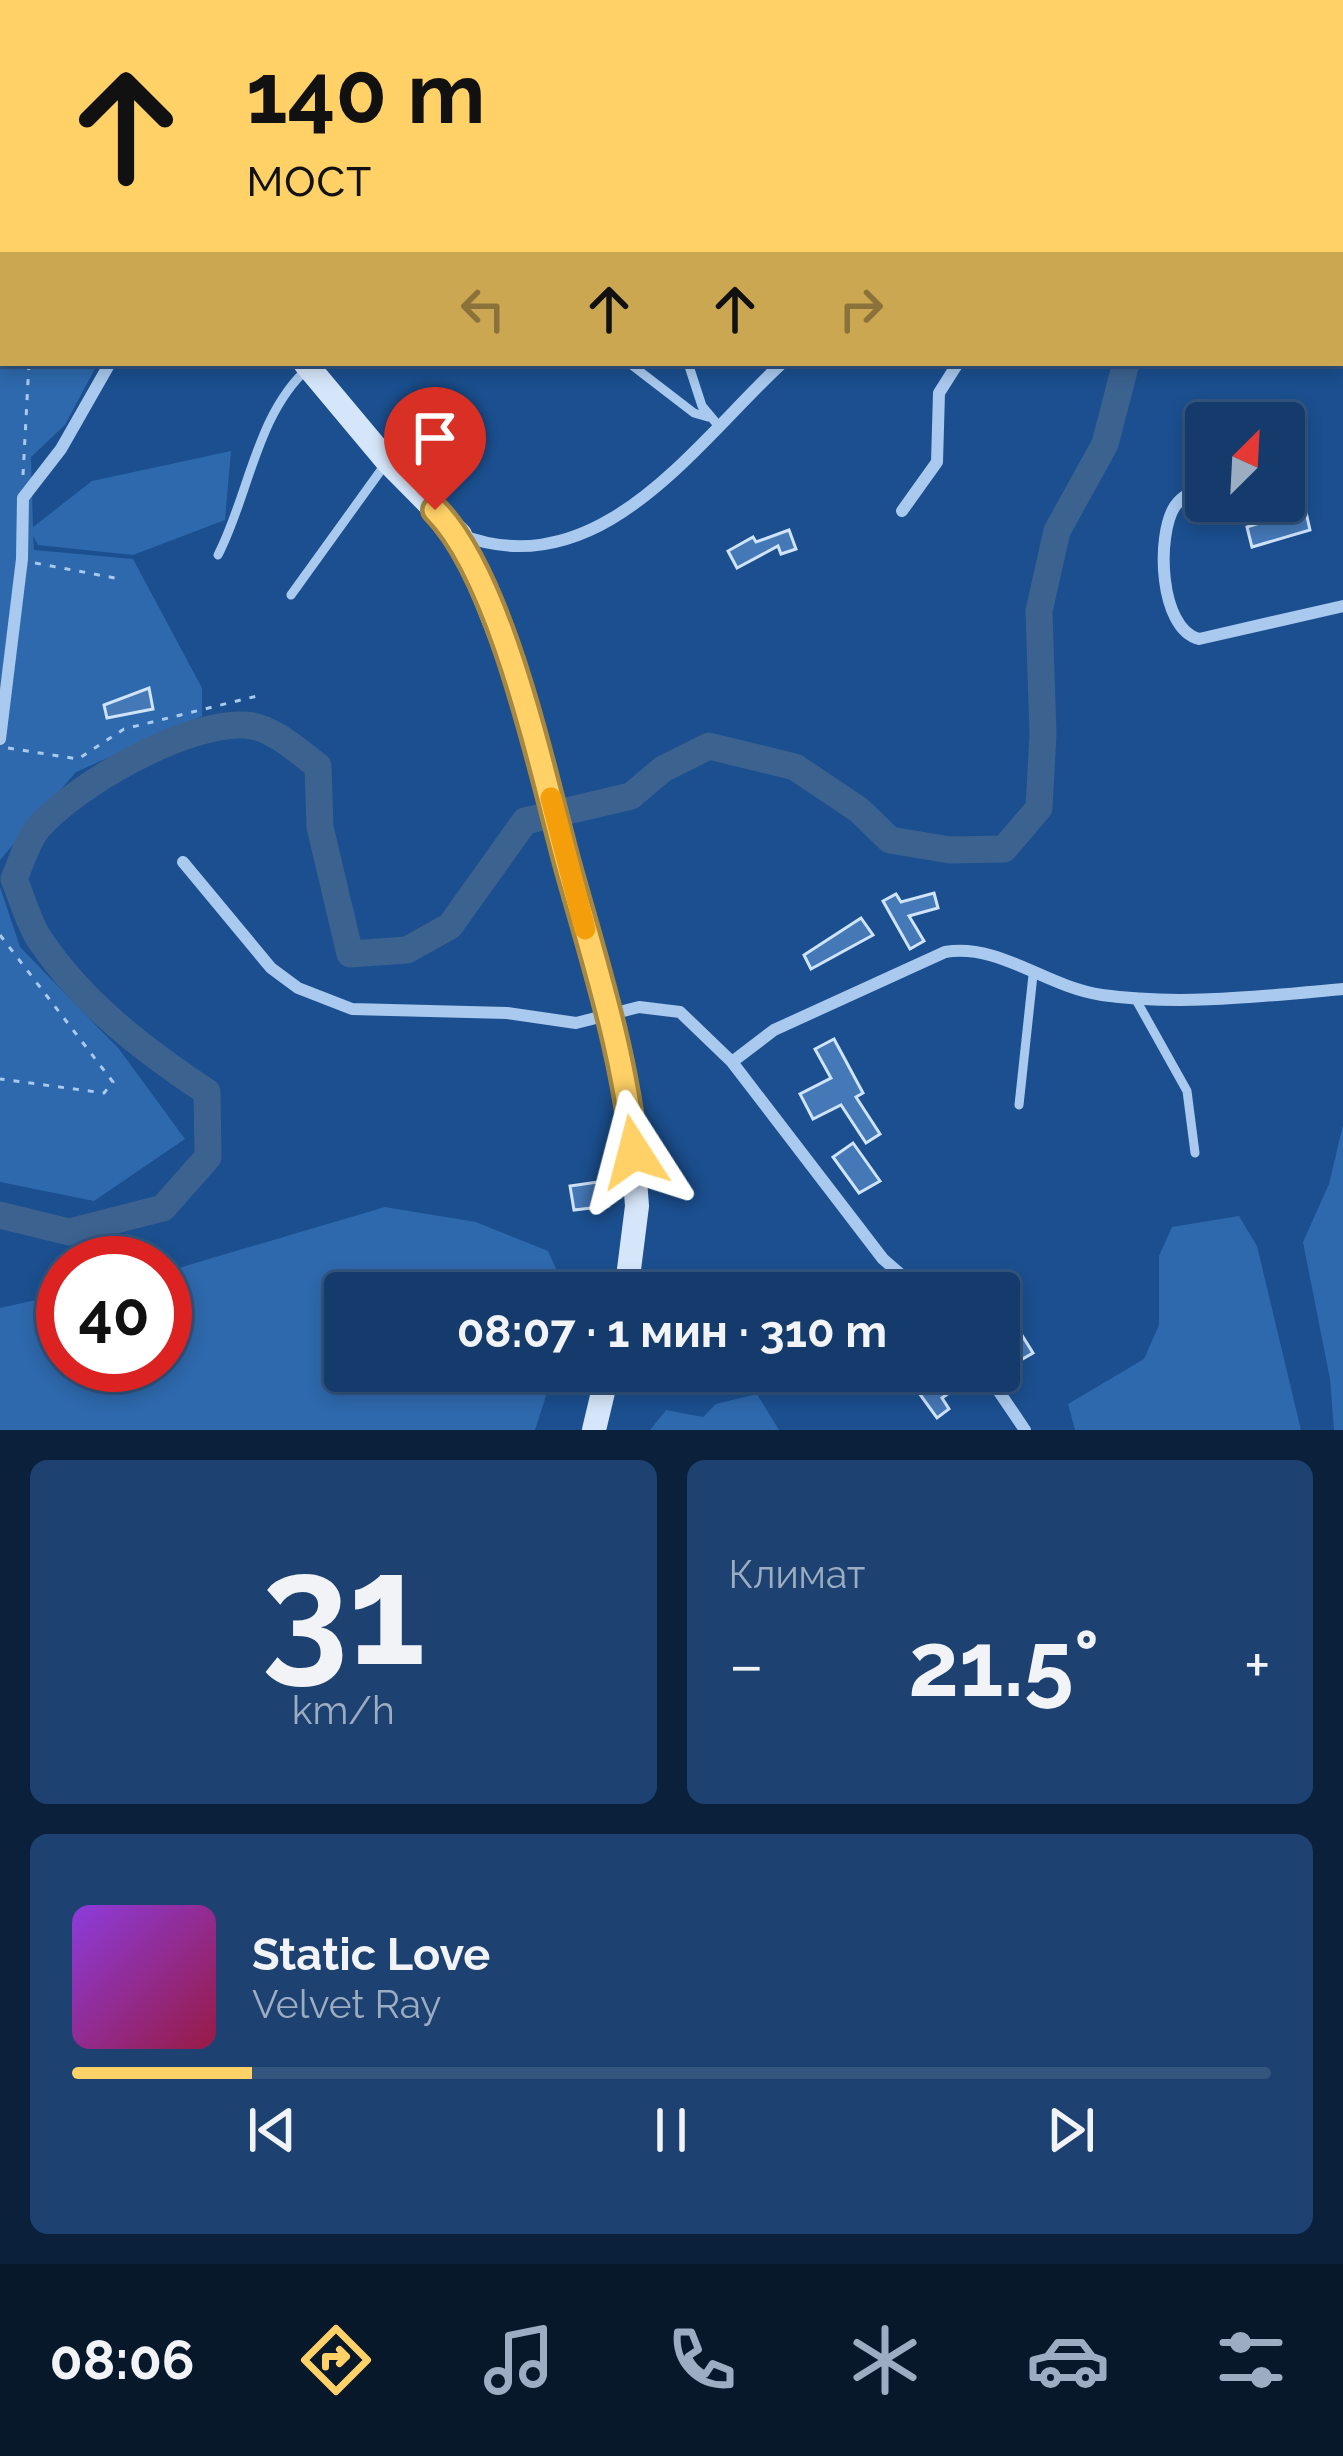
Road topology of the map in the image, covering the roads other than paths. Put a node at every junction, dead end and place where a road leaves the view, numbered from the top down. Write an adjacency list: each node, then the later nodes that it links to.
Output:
1 (108, 366): 15 (street)
2 (633, 366): 7 (lane)
3 (689, 366): 7 (lane)
4 (778, 366): 7 (street)
5 (956, 366): 10 (street)
6 (315, 368): 8 (street); 12 (lane)
7 (713, 421): 11 (street)
8 (387, 461): 11 (street); 13 (lane)
9 (1185, 495): 14 (street)
10 (902, 511)
11 (460, 535): 20 (street)
12 (218, 555)
13 (291, 595)
14 (1343, 606)
15 (0, 743)
16 (183, 862): 20 (street)
17 (1033, 975): 19 (street); 21 (street); 22 (lane)
18 (1343, 989): 19 (street)
19 (1135, 998): 23 (lane)
20 (609, 1018): 21 (street); 24 (street)
21 (732, 1062): 25 (street)
22 (1019, 1106)
23 (1195, 1153)
24 (629, 1272)
25 (898, 1272)
26 (603, 1392): 28 (street)
27 (999, 1392): 29 (street)
28 (594, 1430)
29 (1025, 1430)

